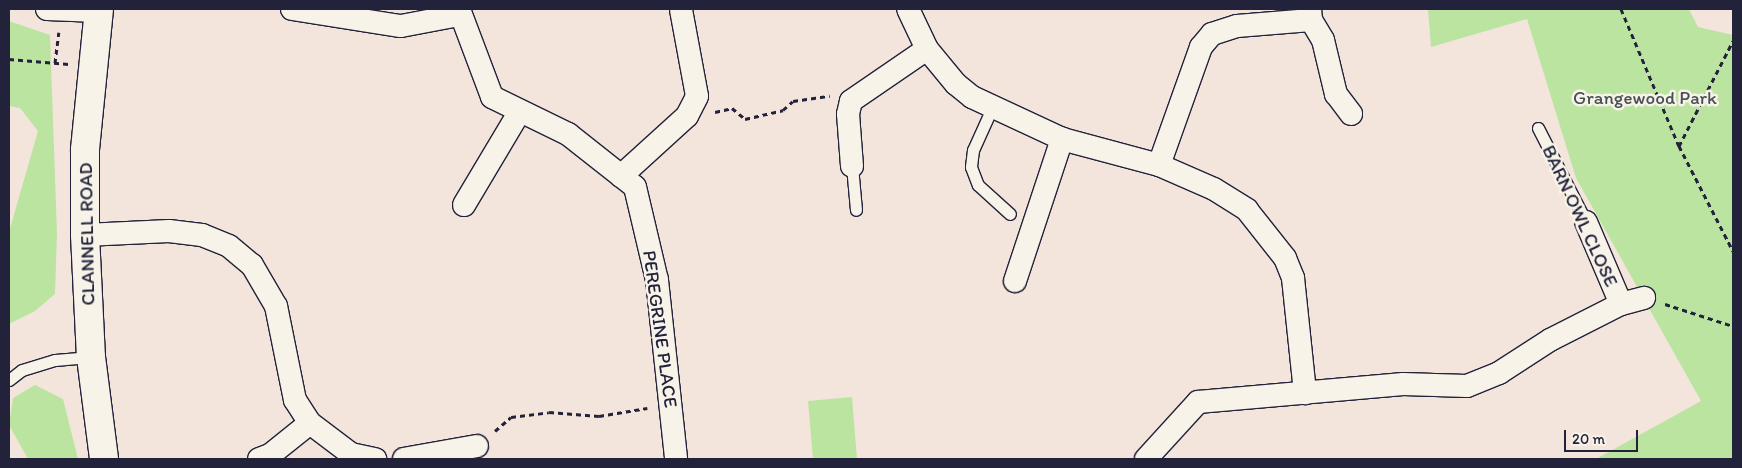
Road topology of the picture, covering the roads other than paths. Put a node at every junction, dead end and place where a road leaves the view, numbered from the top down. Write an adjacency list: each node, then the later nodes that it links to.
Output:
1 (54, 9): 4 (street)
2 (292, 9): 6 (street, PEREGRINE PLACE)
3 (908, 9): 8 (street)
4 (99, 10): 21 (street, CLANNELL ROAD)
5 (681, 10): 16 (street)
6 (459, 12): 10 (street, PEREGRINE PLACE)
7 (1311, 14): 11 (street); 14 (street)
8 (927, 50): 9 (street); 15 (street)
9 (992, 108): 13 (street); 19 (lane)
10 (520, 111): 16 (street, PEREGRINE PLACE); 17 (street)
11 (1351, 114)
12 (1538, 128): 20 (lane, BARN OWL CLOSE)
13 (1062, 139): 14 (street); 22 (street)
14 (1158, 165): 27 (street)
15 (852, 166): 18 (lane)
16 (621, 176): 34 (street, PEREGRINE PLACE)
17 (464, 205)
18 (856, 210)
19 (1010, 214)
20 (1586, 222): 24 (street, BARN OWL CLOSE)
21 (85, 235): 25 (street, CLANNELL ROAD); 28 (street)
22 (1015, 281)
23 (1644, 298): 24 (street, BARN OWL CLOSE)
24 (1621, 304): 27 (street, BARN OWL CLOSE)
25 (90, 357): 26 (lane); 30 (street, CLANNELL ROAD)
26 (9, 380)
27 (1305, 393): 35 (street, BARN OWL CLOSE)
28 (310, 423): 31 (street); 32 (street)
29 (477, 446): 33 (street)
30 (104, 459)
31 (259, 459)
32 (374, 459)
33 (404, 459)
34 (676, 459)
35 (1146, 459)

